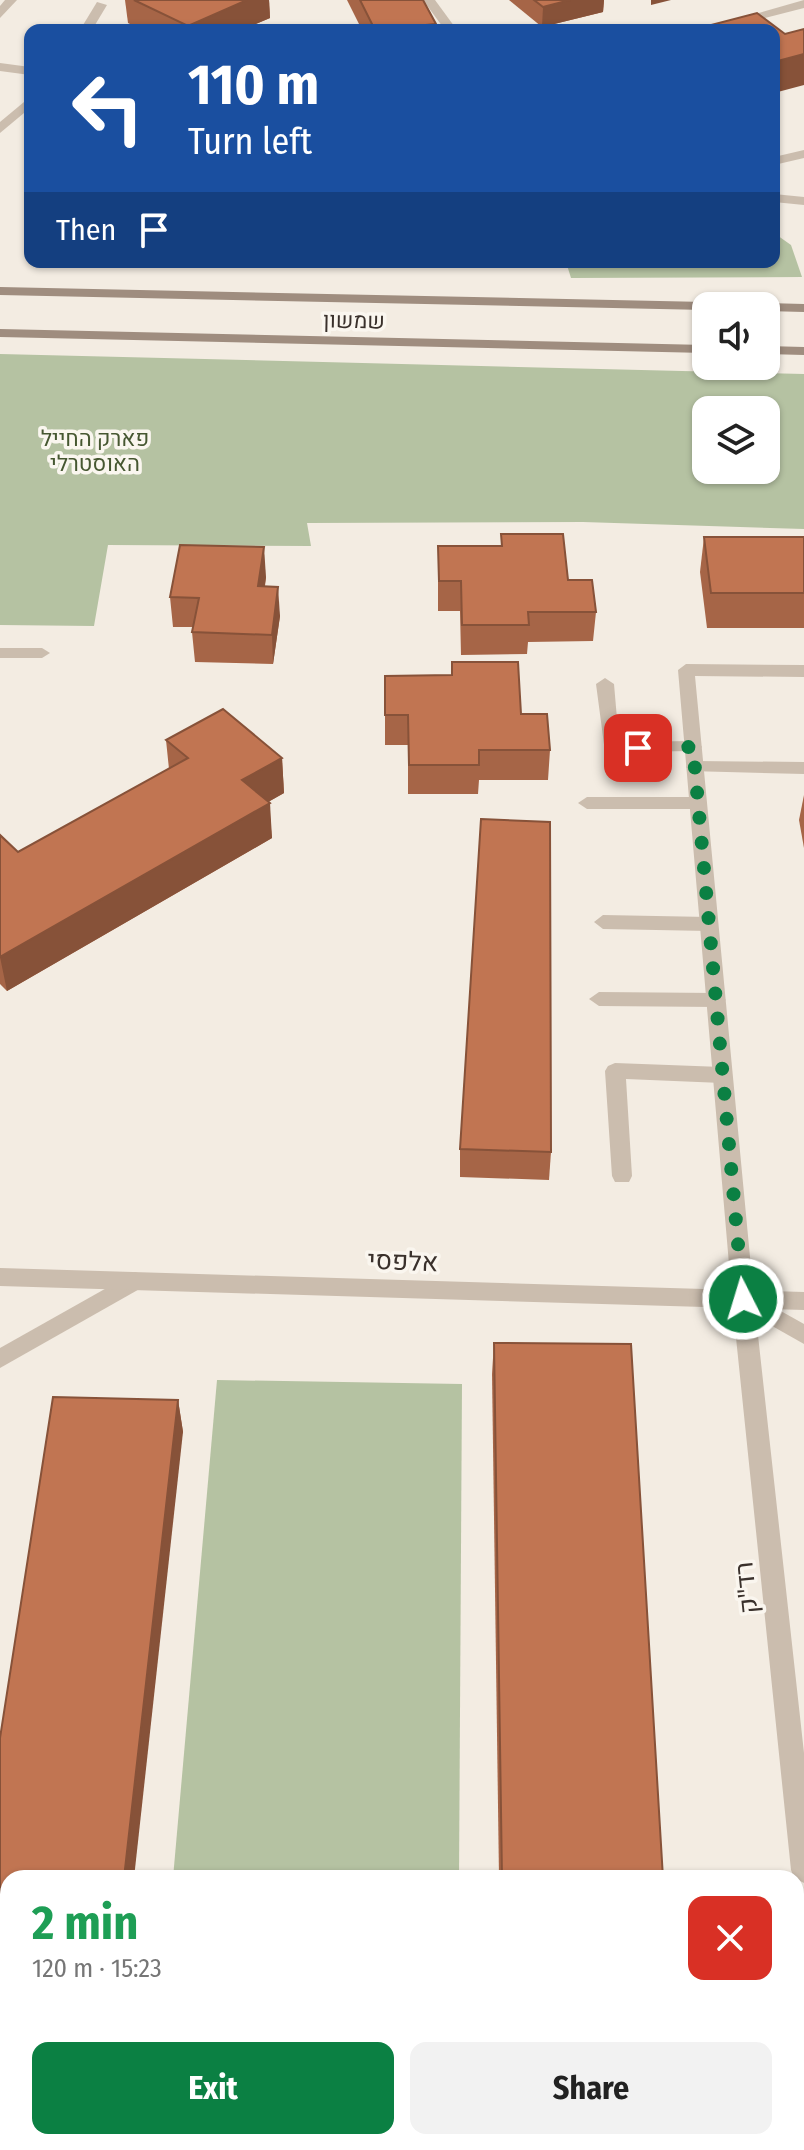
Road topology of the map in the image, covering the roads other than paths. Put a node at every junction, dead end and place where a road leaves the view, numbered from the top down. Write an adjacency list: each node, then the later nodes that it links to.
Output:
1 (11, 0): 5 (street)
2 (429, 0): 7 (street)
3 (804, 4): 8 (street)
4 (101, 5): 6 (street)
5 (0, 14)
6 (90, 24)
7 (447, 24)
8 (728, 24)
9 (0, 67): 10 (street)
10 (24, 70)
11 (24, 107): 12 (street)
12 (0, 129)
13 (804, 154): 14 (street)
14 (780, 160)
15 (780, 199): 16 (street)
16 (804, 201)
17 (0, 291): 18 (main road, שמשון)
18 (692, 306)
19 (780, 307): 20 (main road)
20 (804, 308)
21 (0, 333): 22 (main road, שמשון)
22 (692, 349)
23 (780, 350): 24 (main road)
24 (804, 351)
25 (0, 653): 26 (street)
26 (42, 653)
27 (804, 671): 29 (street, רד"ק)
28 (605, 684): 29 (street)
29 (694, 757): 30 (street); 32 (street, רד"ק)
30 (804, 768)
31 (587, 803): 32 (street)
32 (698, 803): 34 (street, רד"ק)
33 (603, 922): 34 (street)
34 (709, 924): 36 (street, רד"ק)
35 (599, 999): 36 (street)
36 (716, 1000): 37 (street, רד"ק)
37 (722, 1075): 38 (street); 41 (street, רד"ק)
38 (622, 1176)
39 (0, 1277): 40 (street, אלפסי)
40 (135, 1281): 41 (street, אלפסי); 44 (street)
41 (743, 1299): 42 (street, אלפסי); 43 (street); 45 (street, רד"ק)
42 (804, 1301)
43 (804, 1335)
44 (0, 1359)
45 (804, 1870)

